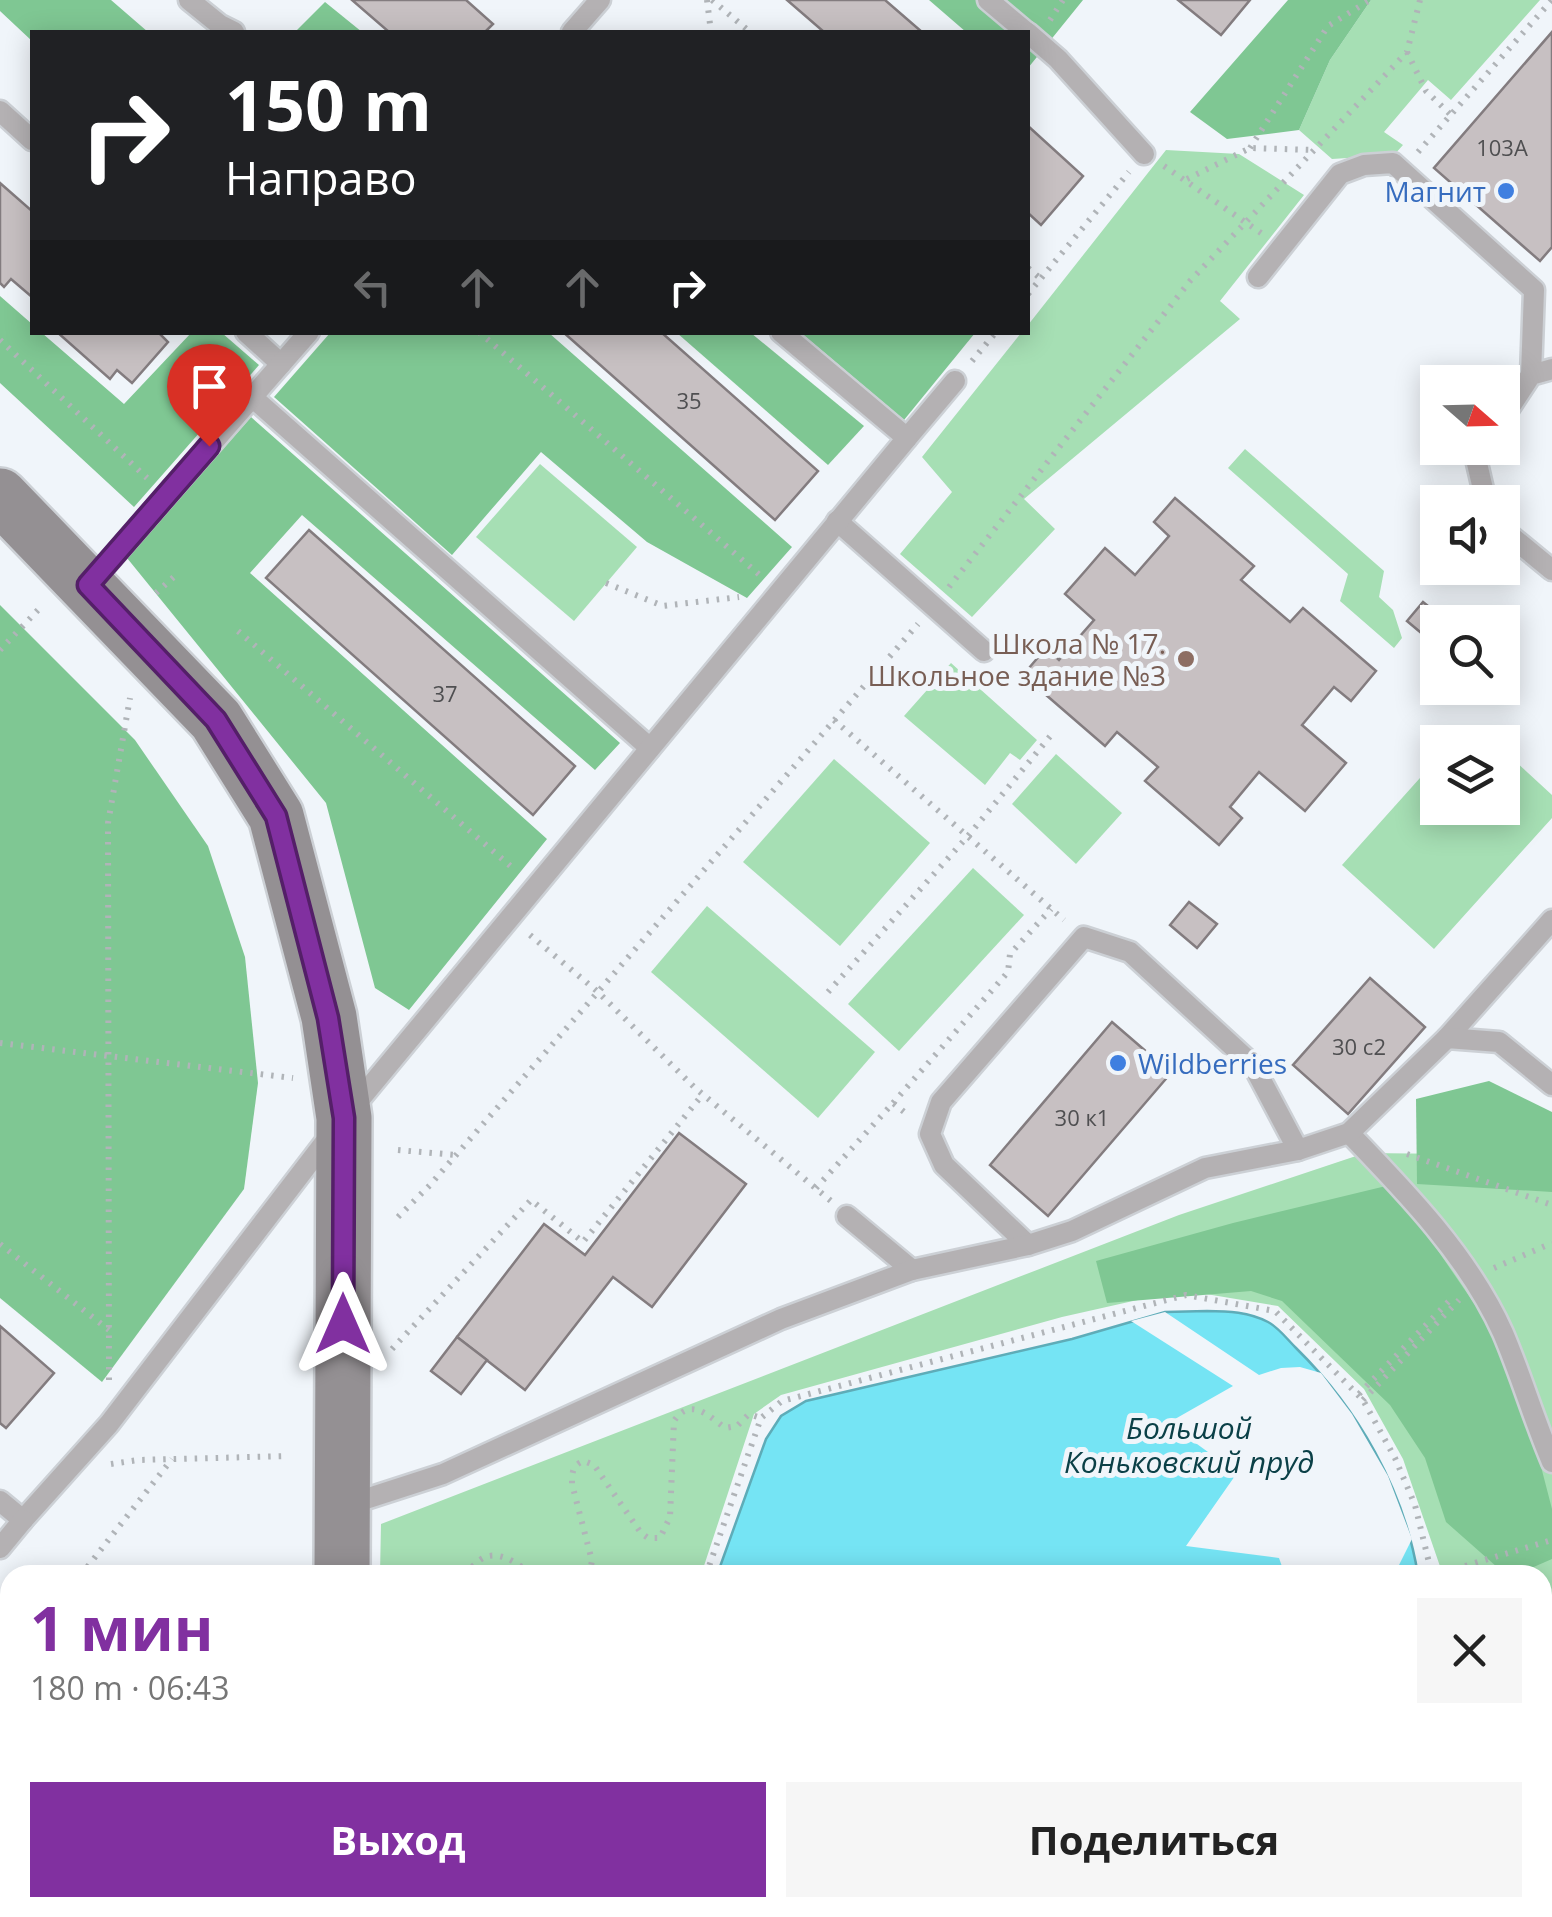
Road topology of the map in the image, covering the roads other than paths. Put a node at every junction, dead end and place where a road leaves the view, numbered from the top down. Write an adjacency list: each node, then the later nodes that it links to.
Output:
1 (188, 0): 4 (lane)
2 (988, 0): 6 (lane)
3 (596, 2): 5 (lane)
4 (231, 30)
5 (574, 30)
6 (1023, 30)
7 (1030, 36): 10 (lane)
8 (0, 111): 9 (lane)
9 (30, 138)
10 (1144, 154)
11 (1258, 277): 17 (lane)
12 (249, 335): 15 (lane)
13 (306, 335): 15 (lane)
14 (785, 335): 21 (lane)
15 (281, 364): 20 (lane)
16 (1552, 369): 17 (lane)
17 (1531, 376): 19 (lane)
18 (955, 381): 21 (lane)
19 (1520, 392)
20 (252, 398): 26 (lane); 28 (lane)
21 (908, 438): 23 (lane)
22 (0, 496): 26 (street)
23 (837, 520): 27 (lane); 28 (lane)
24 (1520, 544): 25 (lane)
25 (1552, 570)
26 (88, 585): 32 (street)
27 (984, 652)
28 (650, 748): 32 (lane)
29 (1552, 920): 30 (lane)
30 (1447, 1038): 31 (lane); 33 (lane)
31 (1552, 1085)
32 (344, 1118): 40 (street); 41 (lane)
33 (1349, 1133): 34 (lane); 38 (lane)
34 (1298, 1150): 36 (lane); 36 (lane)
35 (847, 1216): 37 (lane)
36 (1028, 1245): 37 (lane)
37 (912, 1270): 40 (lane)
38 (1552, 1462)
39 (0, 1501): 41 (lane)
40 (341, 1507): 43 (street)
41 (23, 1520): 42 (lane)
42 (0, 1548)
43 (342, 1565)

